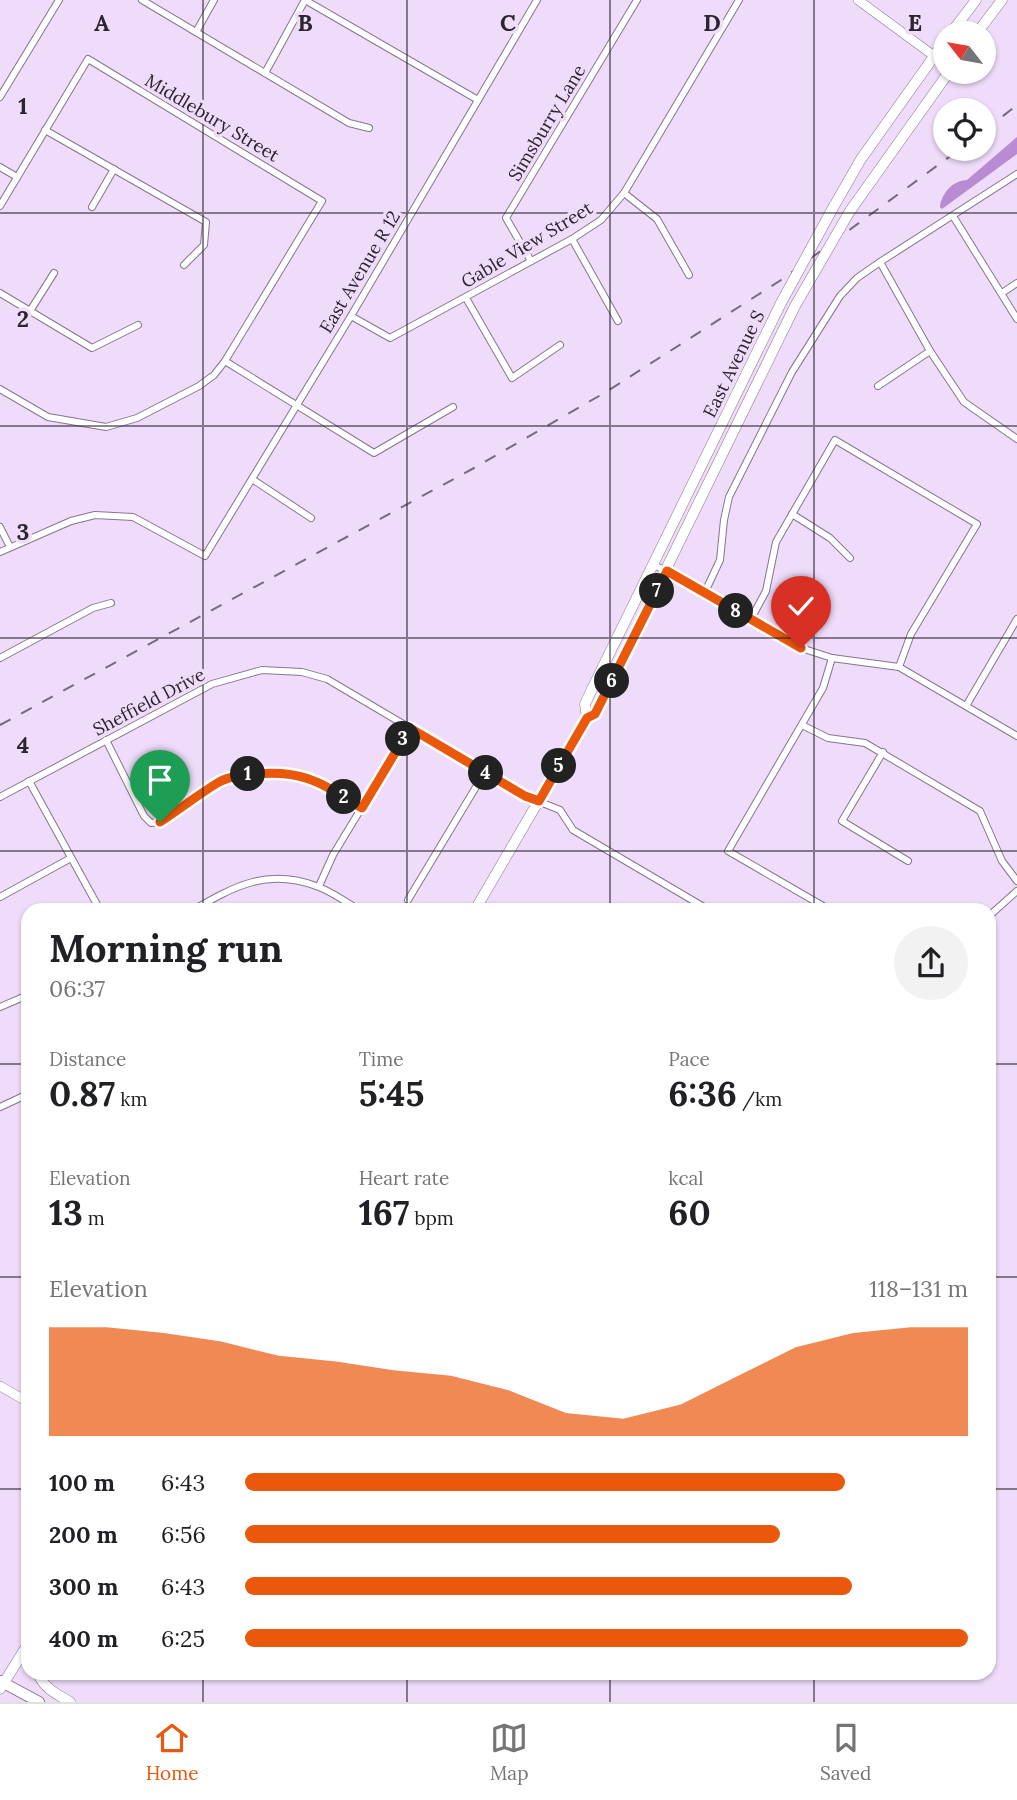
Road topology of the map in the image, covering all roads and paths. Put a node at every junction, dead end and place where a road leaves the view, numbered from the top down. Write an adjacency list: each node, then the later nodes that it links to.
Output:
1 (59, 0): 17 (street)
2 (142, 0): 13 (street)
3 (214, 0): 13 (street)
4 (305, 0): 15 (street); 18 (street)
5 (537, 0): 18 (street, East Avenue R 12)
6 (638, 0): 30 (street, Simsburry Lane)
7 (739, 0): 25 (street, Gable View Street)
8 (858, 0): 14 (street)
9 (976, 0): 11 (main road)
10 (1002, 0): 12 (main road)
11 (960, 21)
12 (986, 21)
13 (196, 32): 15 (street)
14 (933, 56): 59 (main road, East Avenue S, bridge)
15 (265, 73): 19 (street)
16 (940, 84): 60 (main road, East Avenue S, bridge)
17 (0, 97)
18 (478, 100): 40 (street, East Avenue R 12)
19 (369, 128)
20 (45, 130): 22 (street); 24 (street); 46 (street, Middlebury Street)
21 (0, 167): 24 (street)
22 (114, 169): 27 (street); 32 (street)
23 (1017, 174): 28 (street)
24 (17, 177): 26 (street)
25 (624, 193): 29 (street, Gable View Street); 34 (street)
26 (0, 206)
27 (92, 207)
28 (953, 216): 31 (street); 37 (street)
29 (572, 239): 30 (street, Gable View Street); 42 (street)
30 (531, 261): 38 (street, Gable View Street)
31 (880, 262): 45 (street); 61 (street)
32 (184, 265)
33 (54, 273): 39 (street)
34 (689, 275)
35 (1017, 283): 37 (street)
36 (0, 293): 39 (street)
37 (1002, 293): 41 (street)
38 (466, 298): 40 (street, Gable View Street); 44 (street)
39 (30, 311): 43 (street)
40 (351, 317): 49 (street, East Avenue R 12)
41 (1017, 319)
42 (618, 321)
43 (138, 325)
44 (561, 345)
45 (930, 351): 47 (street); 51 (street)
46 (225, 361): 48 (street); 49 (street)
47 (878, 386)
48 (0, 389)
49 (296, 407): 50 (street); 52 (street, East Avenue R 12)
50 (453, 407)
51 (1017, 439)
52 (252, 479): 54 (street); 56 (street, East Avenue R 12)
53 (792, 514): 58 (street); 63 (street); 69 (street)
54 (311, 518)
55 (0, 527): 56 (street)
56 (10, 547): 57 (street)
57 (0, 552)
58 (850, 558)
59 (654, 565): 60 (street); 71 (main road, East Avenue S)
60 (667, 571): 61 (street); 71 (main road, East Avenue S)
61 (705, 592): 63 (street)
62 (111, 603): 67 (street)
63 (751, 619): 68 (street)
64 (1017, 619): 65 (street)
65 (1007, 635): 66 (street); 70 (street)
66 (1017, 641)
67 (0, 658)
68 (832, 658): 69 (street); 72 (street)
69 (899, 667): 70 (street)
70 (966, 706): 74 (street)
71 (587, 718): 80 (main road, East Avenue S)
72 (802, 725): 76 (street); 94 (street)
73 (410, 728): 75 (street, Sheffield Drive); 77 (street, Sheffield Drive); 81 (street)
74 (1017, 736)
75 (106, 740): 78 (street, Sheffield Drive); 81 (street)
76 (883, 752): 83 (street); 84 (street)
77 (485, 772): 80 (street, Sheffield Drive); 88 (street)
78 (29, 781): 79 (street, Sheffield Drive); 82 (street)
79 (0, 797)
80 (539, 801): 92 (main road, East Avenue S); 93 (street, Sheffield Drive)
81 (362, 808): 85 (street)
82 (72, 858): 87 (street); 89 (street)
83 (908, 861)
84 (1017, 881)
85 (319, 887): 90 (street); 91 (street)
86 (1017, 891): 95 (street)
87 (0, 897)
88 (408, 900)
89 (96, 903)
90 (206, 903)
91 (347, 903)
92 (479, 903)
93 (697, 903)
94 (818, 903)
95 (996, 910)
96 (21, 998): 97 (street)
97 (0, 1007)
98 (21, 1097): 99 (street)
99 (0, 1107)
100 (0, 1386): 101 (street)
101 (21, 1398)
102 (21, 1654): 104 (main road)
103 (40, 1680): 106 (main road)
104 (1, 1684): 105 (highway)
105 (39, 1702)
106 (70, 1702)

